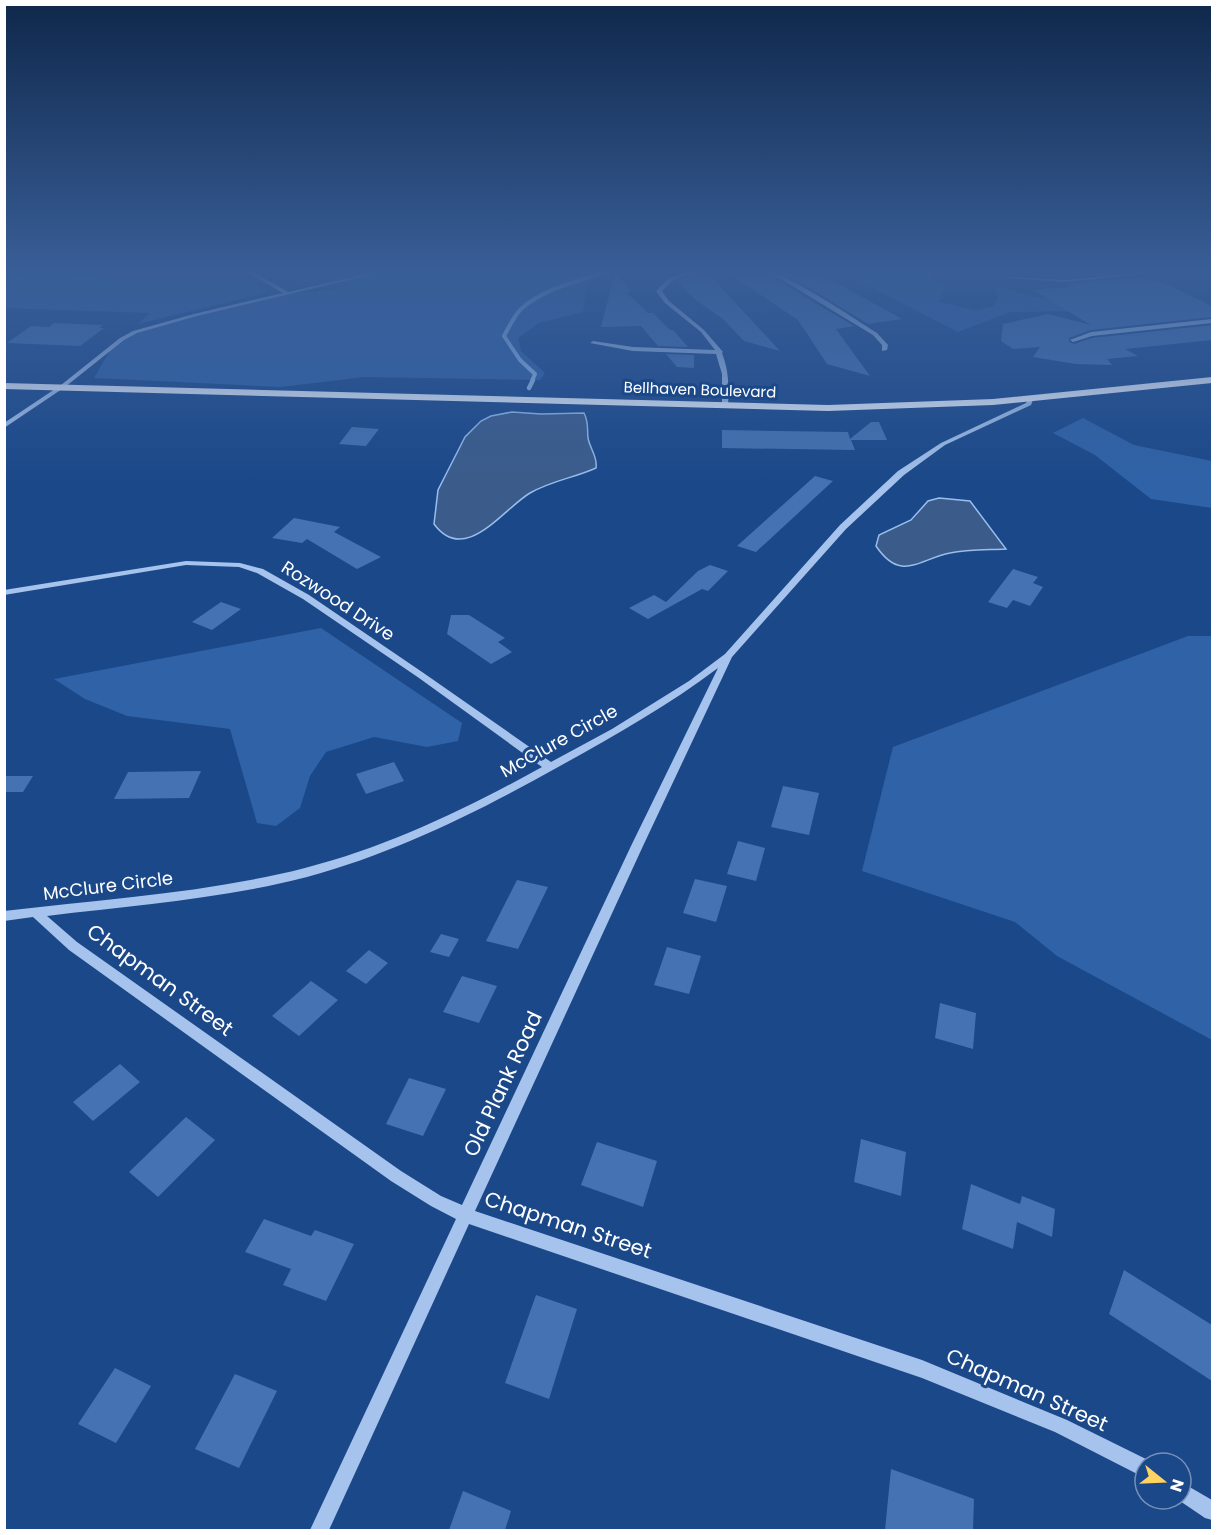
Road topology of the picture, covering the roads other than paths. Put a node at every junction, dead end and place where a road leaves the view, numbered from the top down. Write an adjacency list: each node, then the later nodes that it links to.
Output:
1 (119, 342): 9 (street)
2 (712, 342): 6 (street)
3 (882, 342): 5 (street)
4 (593, 343): 6 (street)
5 (884, 350)
6 (720, 351): 11 (street)
7 (1212, 380): 10 (main road, Bellhaven Boulevard)
8 (4, 386): 9 (main road, Bellhaven Boulevard)
9 (63, 386): 11 (main road, Bellhaven Boulevard); 12 (street)
10 (1030, 400): 11 (main road, Bellhaven Boulevard); 14 (street, McClure Circle)
11 (725, 406)
12 (4, 426)
13 (4, 593): 15 (street, Rozwood Drive)
14 (728, 656): 15 (street, McClure Circle); 18 (street, Old Plank Road)
15 (550, 767): 16 (street, McClure Circle)
16 (36, 913): 17 (street, McClure Circle); 18 (street, Chapman Street)
17 (4, 916)
18 (465, 1215): 19 (street, Chapman Street); 22 (street, Old Plank Road)
19 (1133, 1463)
20 (1193, 1499): 21 (street)
21 (1212, 1511)
22 (319, 1530)

